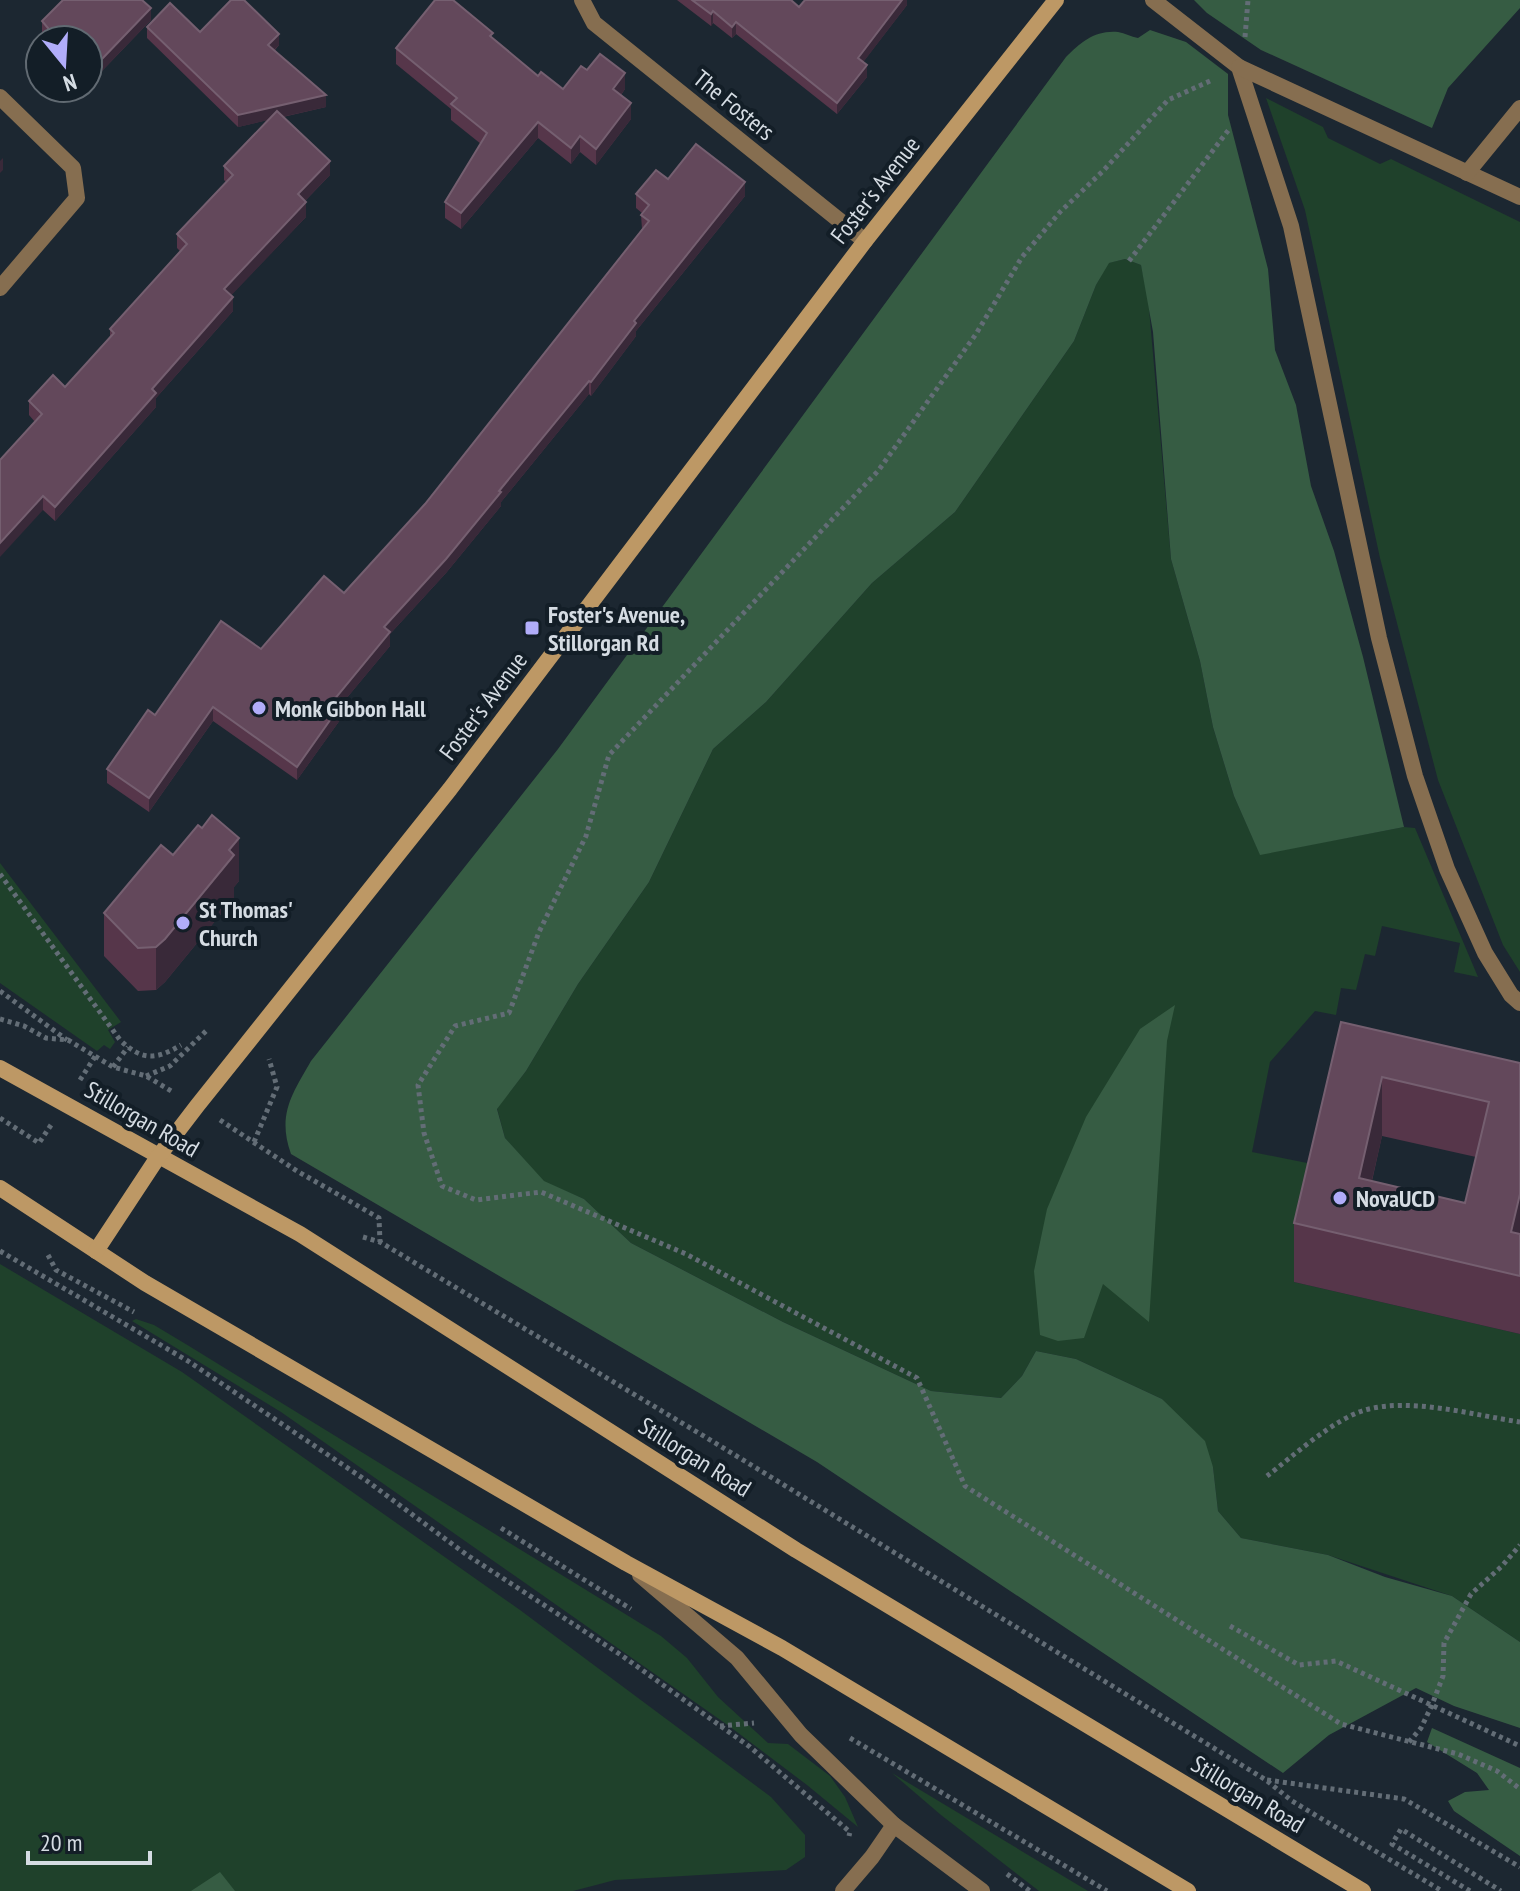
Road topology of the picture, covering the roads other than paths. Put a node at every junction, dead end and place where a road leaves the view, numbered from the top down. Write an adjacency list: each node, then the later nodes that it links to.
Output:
1 (582, 0): 9 (street, The Fosters)
2 (1056, 0): 9 (main road, Foster's Avenue)
3 (1153, 0): 4 (street)
4 (1239, 67): 7 (street); 11 (street)
5 (0, 97): 10 (street)
6 (1520, 108): 7 (street)
7 (1467, 173): 8 (street)
8 (1520, 197)
9 (865, 241): 13 (main road, Foster's Avenue)
10 (0, 288)
11 (1520, 1003)
12 (0, 1068): 13 (main road, Stillorgan Road)
13 (158, 1157): 15 (main road, Foster's Avenue); 21 (main road, Stillorgan Road)
14 (0, 1188): 15 (main road)
15 (96, 1251): 16 (main road)
16 (626, 1563): 17 (street); 20 (main road)
17 (894, 1825): 18 (street); 19 (street)
18 (843, 1891)
19 (982, 1891)
20 (1188, 1891)
21 (1363, 1891)

